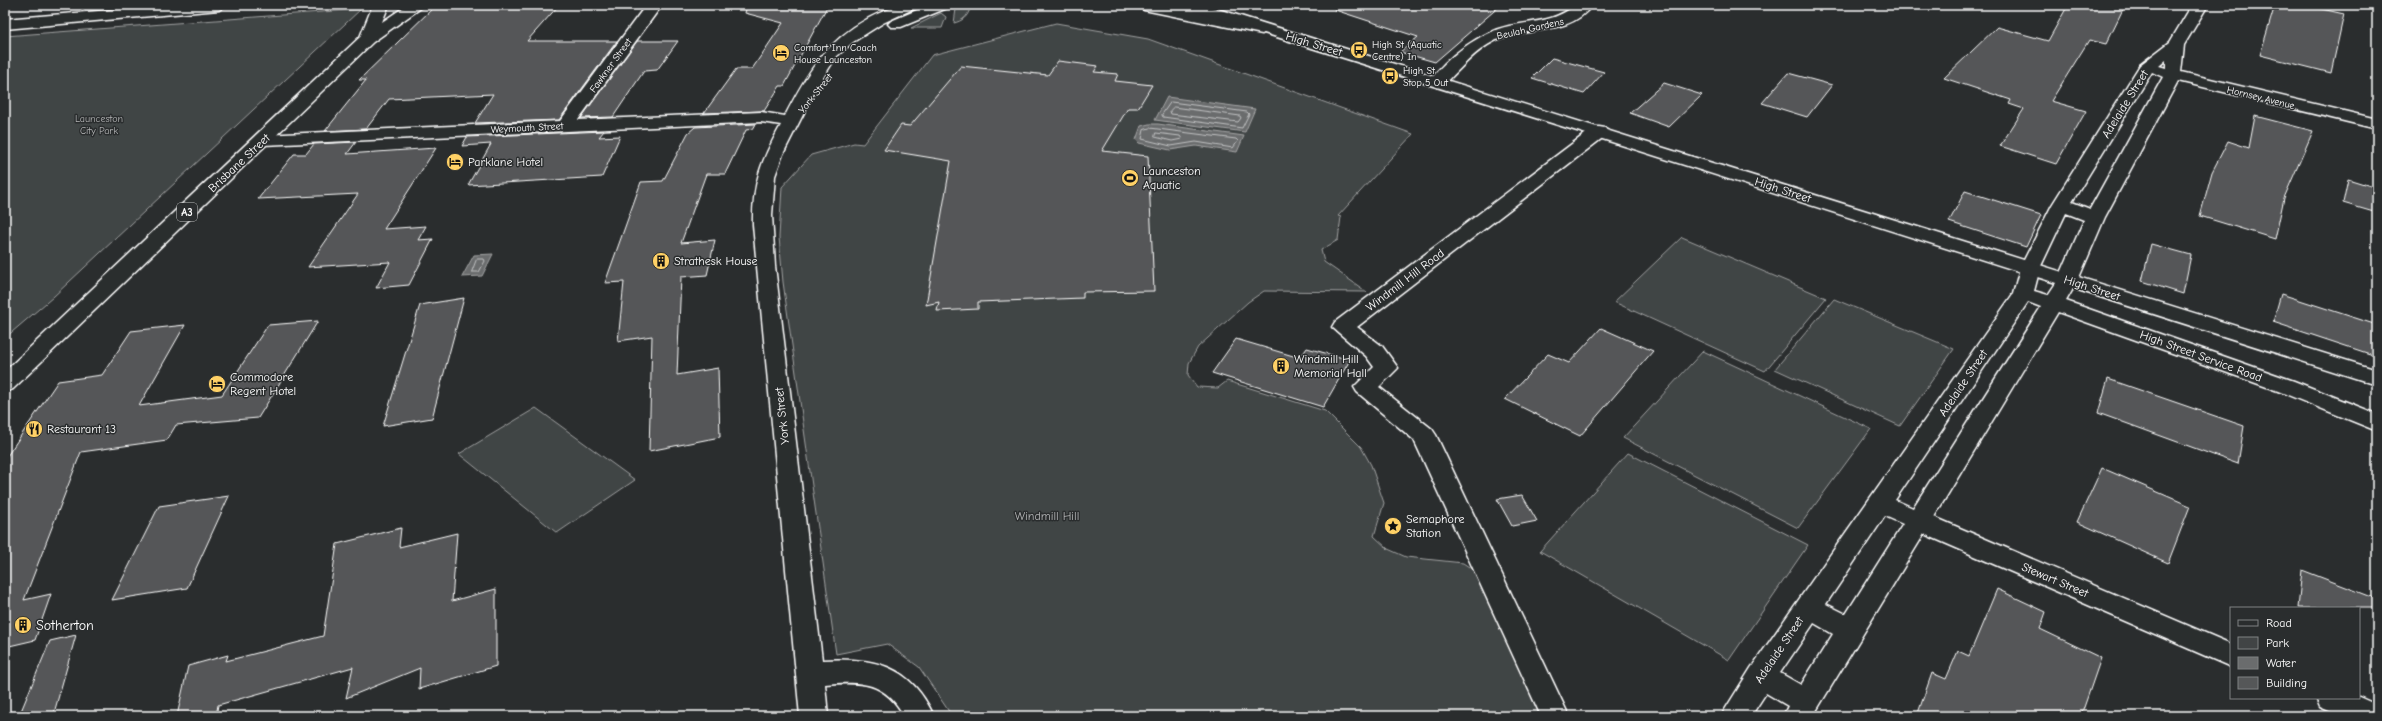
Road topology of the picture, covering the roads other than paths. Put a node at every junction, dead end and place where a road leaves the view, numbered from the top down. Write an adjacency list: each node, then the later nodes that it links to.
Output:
1 (219, 5): 11 (main road)
2 (381, 5): 13 (main road, Brisbane Street / A3)
3 (417, 5): 13 (main road, Brisbane Street / A3)
4 (654, 5): 23 (main road, Fawkner Street)
5 (910, 5): 21 (main road, York Street)
6 (942, 5): 21 (main road, York Street)
7 (1144, 5): 12 (main road)
8 (1189, 5): 12 (main road, High Street)
9 (1584, 5): 17 (main road, Beulah Gardens)
10 (2200, 5): 14 (main road, Adelaide Street)
11 (5, 24)
12 (1270, 31): 17 (main road, High Street)
13 (367, 39): 26 (main road, Brisbane Street / A3)
14 (2176, 45): 15 (main road, Adelaide Street); 16 (main road, Adelaide Street)
15 (2146, 68): 16 (main road, Hornsey Avenue); 18 (main road, Adelaide Street)
16 (2173, 74): 19 (main road, Adelaide Street); 22 (main road, Hornsey Avenue)
17 (1438, 81): 25 (main road, High Street)
18 (2130, 94): 19 (main road); 20 (main road, Adelaide Street)
19 (2158, 102): 24 (main road, Adelaide Street)
20 (2114, 121): 24 (main road); 27 (main road, Adelaide Street)
21 (791, 122): 23 (main road, Weymouth Street); 47 (main road, York Street)
22 (2377, 124)
23 (566, 125): 26 (main road, Weymouth Street)
24 (2143, 130): 28 (main road, Adelaide Street)
25 (1599, 132): 33 (main road, High Street); 53 (main road, Windmill Hill Road)
26 (263, 140): 40 (main road, Brisbane Street / A3)
27 (2092, 156): 28 (main road); 29 (main road, Adelaide Street)
28 (2123, 166): 30 (main road, Adelaide Street)
29 (2079, 177): 30 (main road); 31 (main road, Adelaide Street)
30 (2111, 188): 32 (main road, Adelaide Street)
31 (2061, 205): 32 (main road); 33 (main road, Adelaide Street)
32 (2095, 217): 34 (main road, Adelaide Street)
33 (2030, 268): 34 (main road, High Street); 35 (main road, Adelaide Street)
34 (2068, 280): 36 (main road, Adelaide Street); 39 (main road, High Street)
35 (2023, 294): 36 (main road, High Street Service Road); 37 (main road, Adelaide Street)
36 (2055, 304): 38 (main road, Adelaide Street); 41 (main road, High Street Service Road)
37 (1976, 364): 38 (main road); 42 (main road, Adelaide Street)
38 (2009, 377): 43 (main road, Adelaide Street)
39 (2377, 378)
40 (5, 384)
41 (2377, 423)
42 (1880, 504): 43 (main road, Stewart Street); 44 (main road, Adelaide Street)
43 (1918, 521): 45 (main road, Adelaide Street); 46 (main road, Stewart Street)
44 (1808, 607): 45 (main road); 48 (main road, Adelaide Street)
45 (1851, 630): 50 (main road, Adelaide Street)
46 (2230, 656)
47 (810, 674): 51 (main road, York Street); 52 (main road)
48 (1761, 676): 50 (main road); 54 (main road, Adelaide Street)
49 (2332, 699): 55 (main road)
50 (1801, 709)
51 (814, 716)
52 (920, 716)
53 (1555, 716)
54 (1734, 716)
55 (2372, 716)

